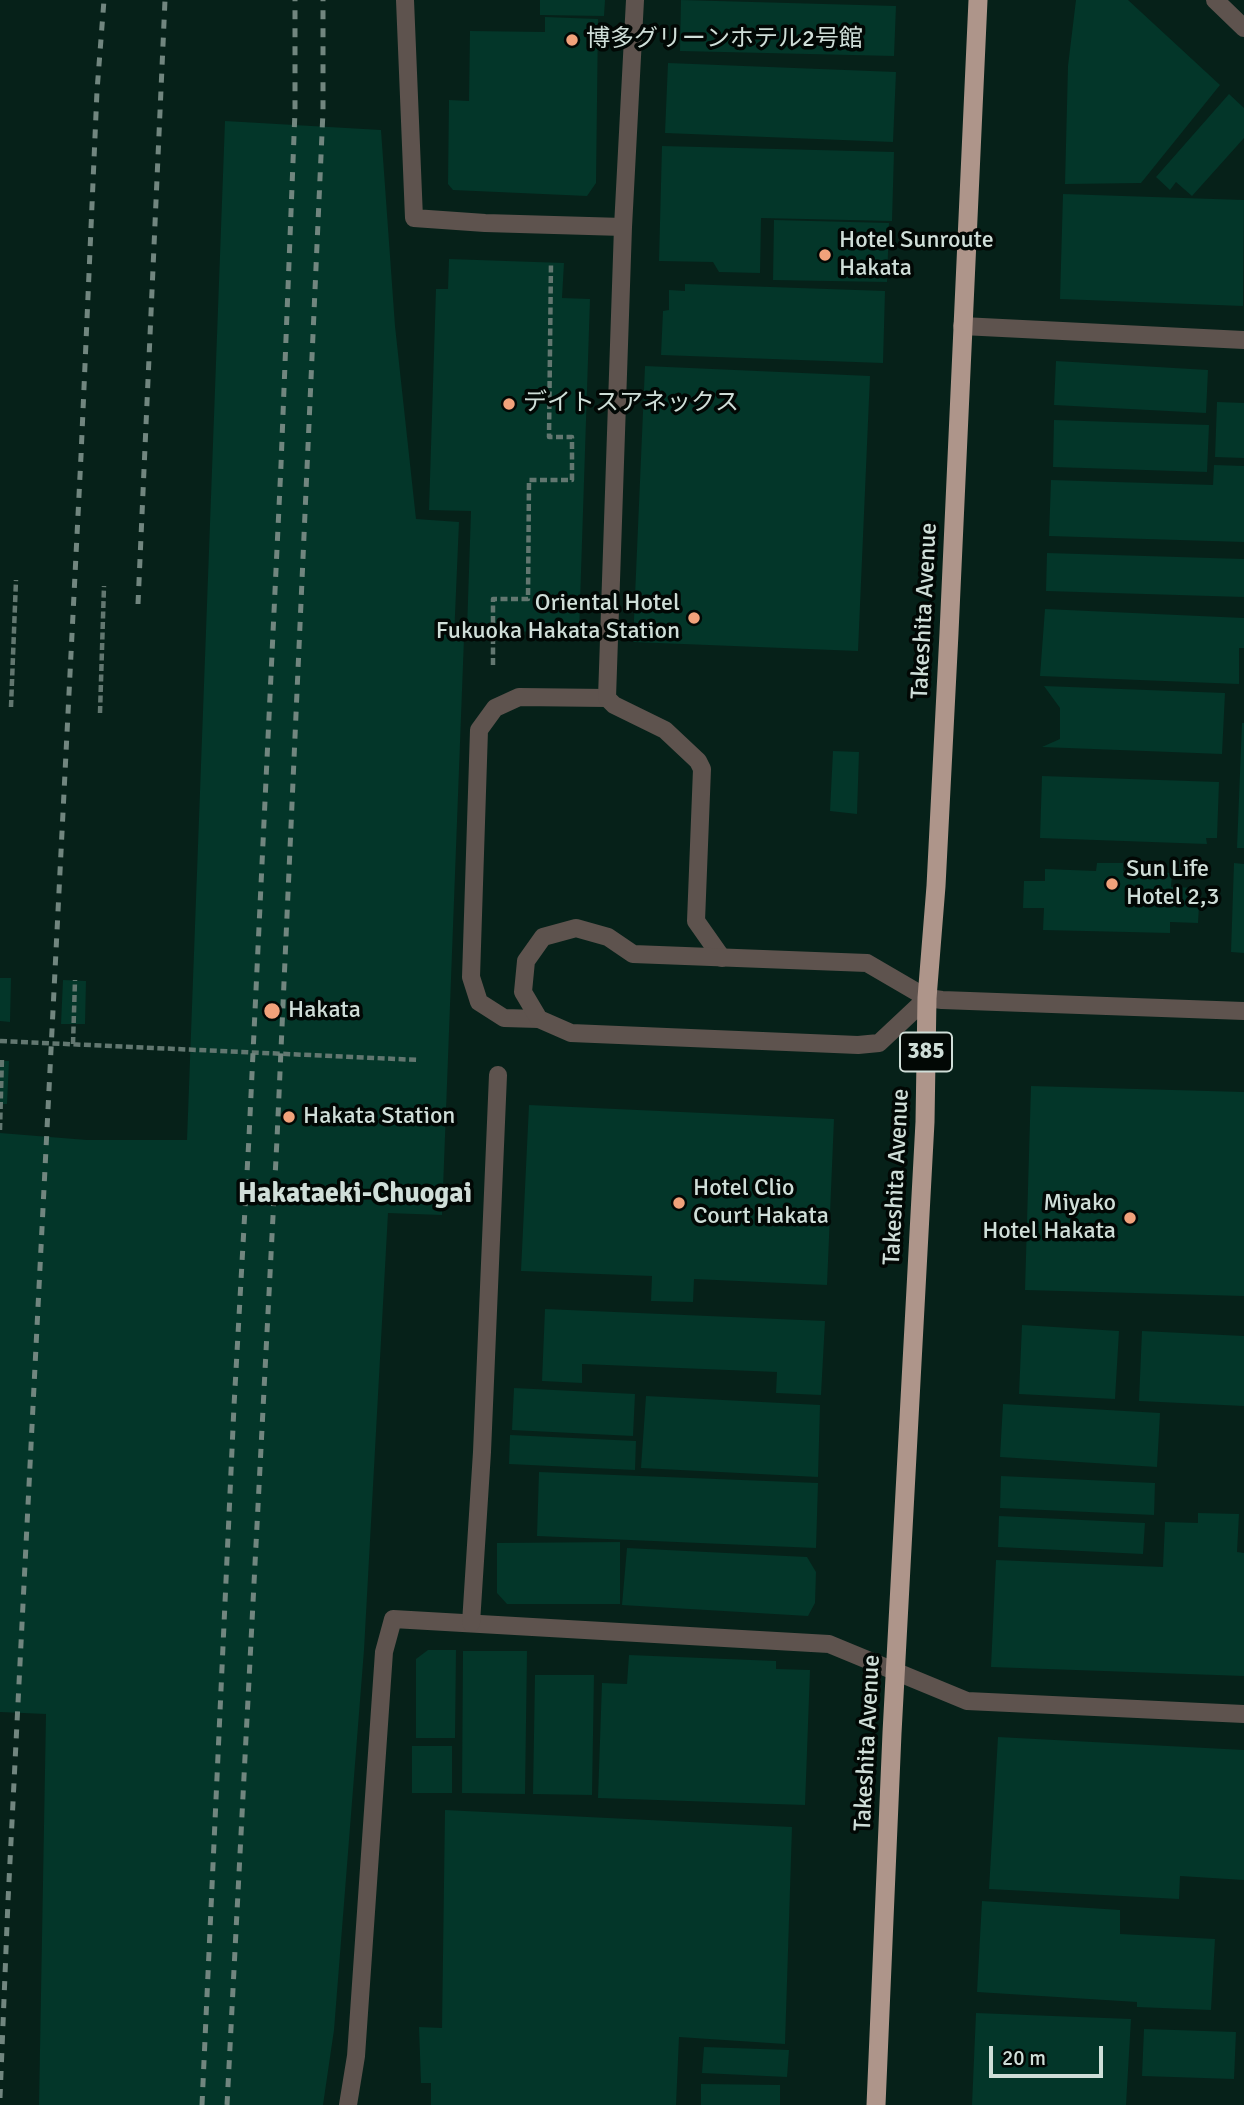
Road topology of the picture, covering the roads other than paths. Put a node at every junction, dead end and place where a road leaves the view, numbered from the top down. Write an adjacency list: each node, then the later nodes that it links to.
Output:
1 (405, 0): 6 (street)
2 (635, 0): 6 (street)
3 (978, 0): 7 (highway, Takeshita Avenue / 385)
4 (1215, 0): 5 (street)
5 (1244, 28)
6 (623, 227): 9 (street)
7 (962, 326): 8 (street); 11 (highway, Takeshita Avenue / 385)
8 (1244, 340)
9 (607, 698): 10 (street); 13 (street)
10 (722, 958): 11 (street); 13 (street)
11 (927, 998): 12 (street); 13 (street); 16 (highway, Takeshita Avenue / 385)
12 (1244, 1011)
13 (539, 1018)
14 (498, 1075): 15 (street)
15 (471, 1623): 16 (street); 18 (street)
16 (897, 1672): 17 (street); 19 (highway, Takeshita Avenue / 385)
17 (1244, 1714)
18 (348, 2105)
19 (876, 2105)

